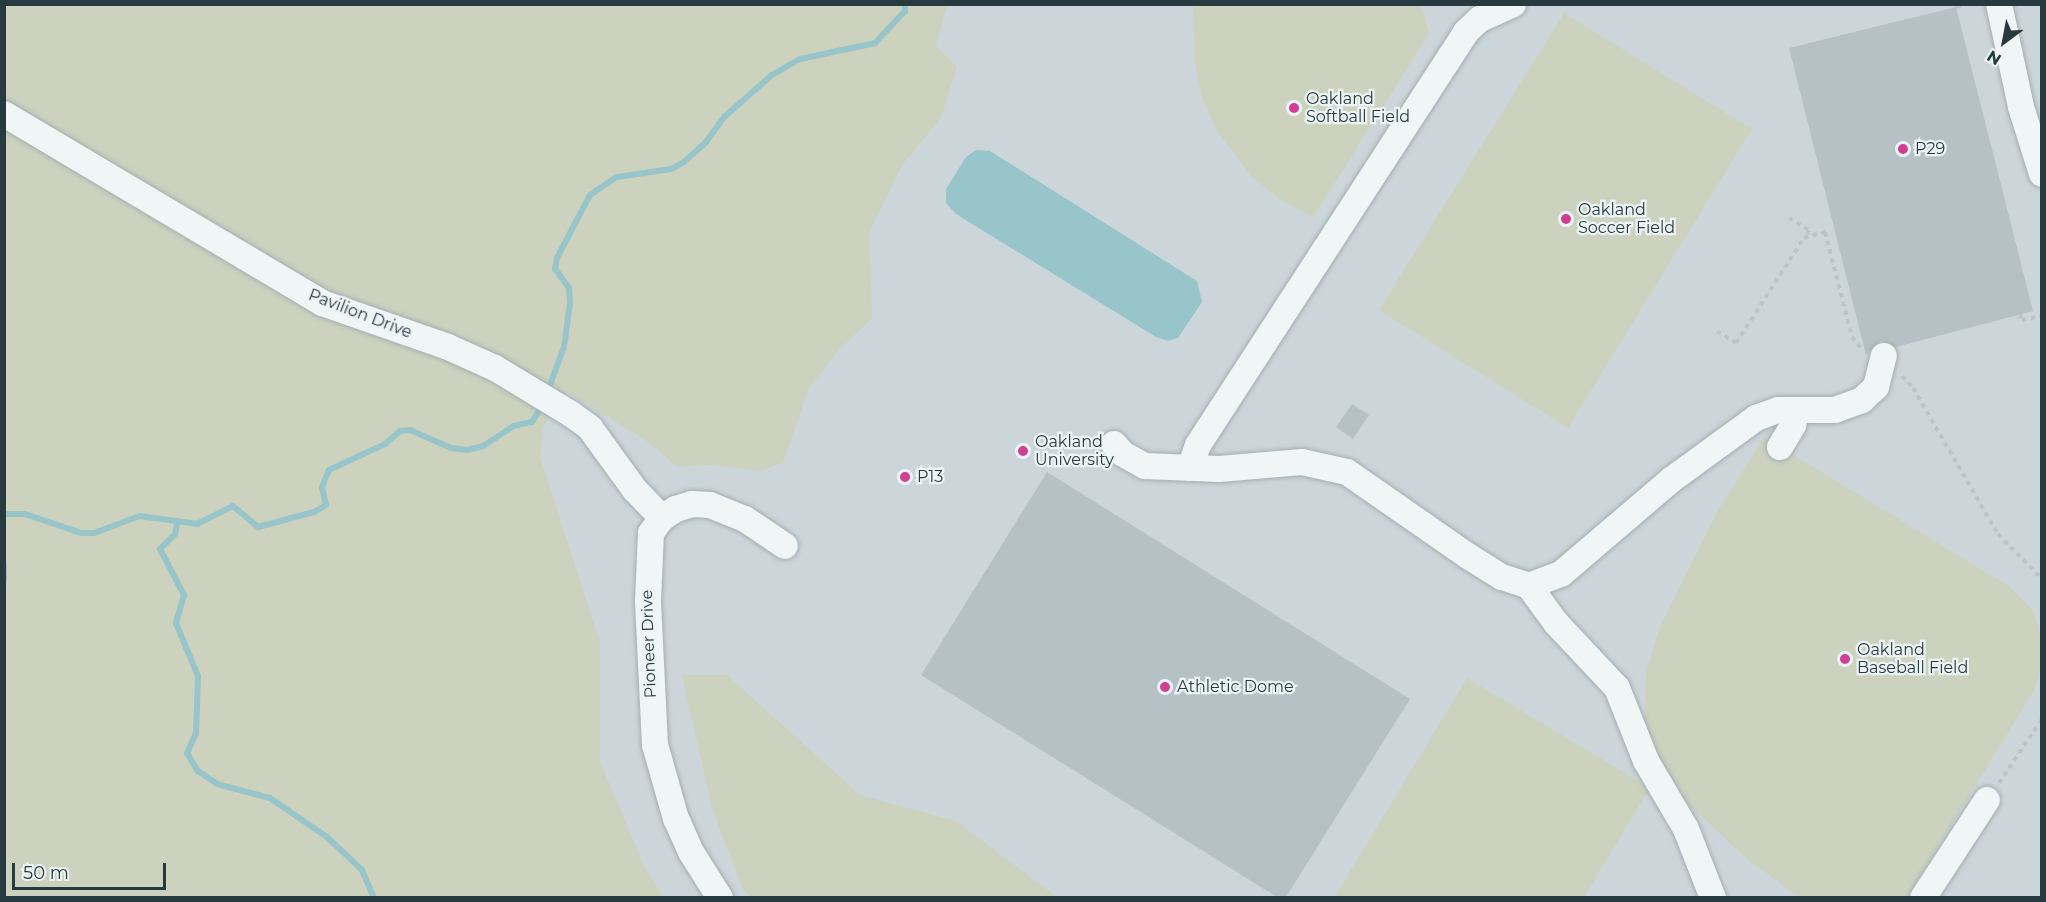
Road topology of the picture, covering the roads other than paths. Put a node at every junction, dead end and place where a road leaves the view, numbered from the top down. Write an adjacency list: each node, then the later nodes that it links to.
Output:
1 (1513, 4): 9 (street)
2 (1999, 4): 4 (street)
3 (4, 114): 10 (street, Pavilion Drive)
4 (2042, 174)
5 (1884, 356): 6 (street)
6 (1796, 410): 8 (street); 12 (street)
7 (1114, 444): 9 (street)
8 (1780, 447)
9 (1190, 468): 12 (street)
10 (662, 518): 11 (street); 14 (street, Pioneer Drive)
11 (785, 546)
12 (1529, 586): 15 (street)
13 (1987, 800): 16 (street)
14 (720, 897)
15 (1713, 897)
16 (1923, 897)

